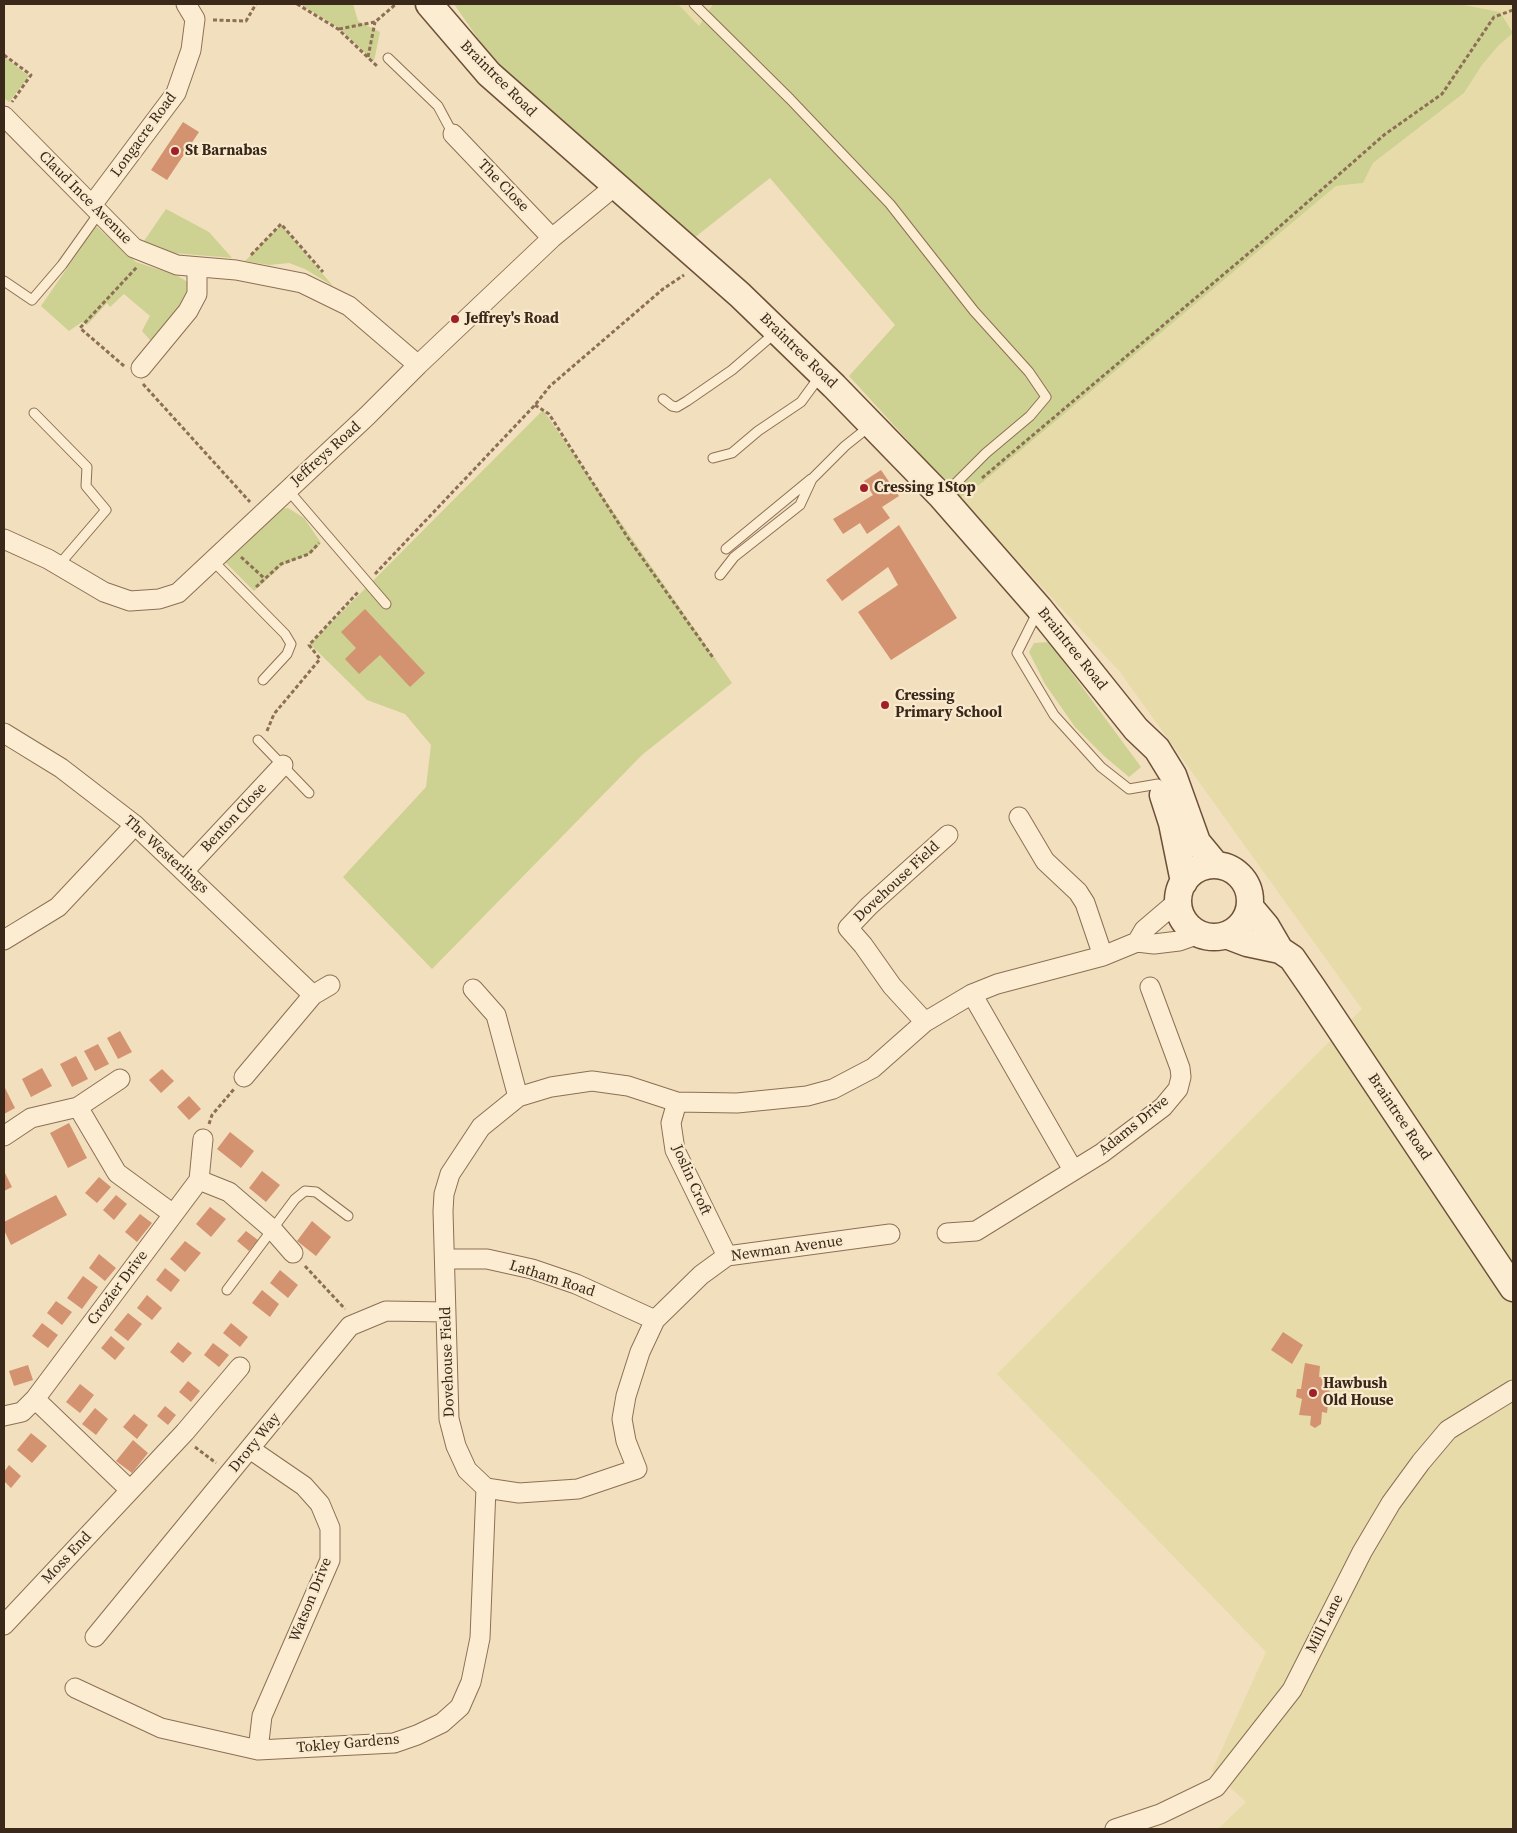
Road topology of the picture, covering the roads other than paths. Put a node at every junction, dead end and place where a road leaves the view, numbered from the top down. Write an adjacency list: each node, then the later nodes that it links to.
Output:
1 (429, 4): 7 (main road, Braintree Road)
2 (694, 4): 22 (lane)
3 (190, 11): 8 (street, Longacre Road)
4 (388, 58): 6 (lane)
5 (6, 110): 8 (street, Claud Ince Avenue)
6 (453, 134): 9 (street, The Close)
7 (615, 186): 9 (street, Jeffreys Road); 12 (main road, Braintree Road)
8 (95, 209): 10 (street, Claud Ince Avenue); 11 (lane)
9 (552, 238): 13 (street, Jeffreys Road)
10 (198, 267): 13 (street, Claud Ince Avenue); 14 (street)
11 (4, 281)
12 (778, 331): 15 (main road, Braintree Road); 16 (lane)
13 (418, 365): 21 (street, Jeffreys Road)
14 (136, 372)
15 (821, 373): 18 (main road, Braintree Road); 19 (lane)
16 (663, 399)
17 (34, 413): 26 (lane)
18 (872, 424): 20 (lane); 22 (main road, Braintree Road)
19 (713, 458)
20 (812, 479): 24 (lane); 27 (lane)
21 (288, 490): 25 (street, Jeffreys Road); 28 (lane)
22 (942, 496): 29 (main road, Braintree Road)
23 (4, 539): 26 (street, Jeffreys Road)
24 (726, 549)
25 (212, 560): 26 (street, Jeffreys Road); 30 (lane)
26 (58, 566)
27 (720, 575)
28 (386, 604)
29 (1040, 608): 31 (main road, Braintree Road); 35 (lane)
30 (263, 680)
31 (1136, 729): 35 (main road, Braintree Road); 40 (main road, Braintree Road)
32 (4, 733): 38 (street, The Westerlings)
33 (258, 740): 34 (lane)
34 (283, 765): 36 (lane); 41 (street, Benton Close)
35 (1158, 784): 42 (main road, Braintree Road)
36 (310, 793)
37 (1019, 817): 49 (street)
38 (135, 825): 41 (street, The Westerlings); 46 (street)
39 (948, 835): 55 (street, Dovehouse Field)
40 (1216, 865): 42 (main road); 43 (main road)
41 (185, 870): 54 (street, The Westerlings)
42 (1181, 891): 44 (main road); 47 (street, Dovehouse Field)
43 (1250, 907): 45 (main road); 48 (main road, Braintree Road)
44 (1199, 934): 45 (main road); 47 (street, Dovehouse Field)
45 (1226, 935): 48 (main road)
46 (4, 940)
47 (1136, 942): 49 (street, Dovehouse Field)
48 (1280, 950): 73 (main road, Braintree Road)
49 (1103, 956): 53 (street, Dovehouse Field)
50 (330, 985): 54 (street)
51 (1150, 987): 63 (street, Adams Drive)
52 (473, 989): 58 (street)
53 (972, 994): 55 (street, Dovehouse Field); 63 (street)
54 (313, 995): 56 (street)
55 (925, 1022): 59 (street, Dovehouse Field)
56 (244, 1077)
57 (120, 1079): 60 (street)
58 (518, 1097): 59 (street, Dovehouse Field); 72 (street, Dovehouse Field)
59 (677, 1102): 71 (street, Joslin Croft)
60 (78, 1107): 61 (street); 65 (street)
61 (4, 1136)
62 (203, 1139): 64 (street)
63 (1073, 1170): 68 (street, Adams Drive)
64 (199, 1180): 65 (street, Crozier Drive); 67 (street)
65 (173, 1214): 79 (street, Crozier Drive)
66 (348, 1216): 67 (lane)
67 (272, 1229): 70 (street); 74 (lane)
68 (947, 1233)
69 (890, 1234): 71 (street, Newman Avenue)
70 (292, 1253)
71 (727, 1256): 76 (street, Newman Avenue)
72 (445, 1259): 75 (street, Dovehouse Field); 76 (street, Latham Road)
73 (1513, 1288)
74 (228, 1290)
75 (446, 1312): 81 (street, Drory Way); 82 (street, Dovehouse Field)
76 (655, 1320): 82 (street, Newman Avenue)
77 (240, 1367): 83 (street, Moss End)
78 (1513, 1390): 88 (street, Mill Lane)
79 (35, 1399): 80 (street, Crozier Drive); 83 (street)
80 (4, 1416)
81 (250, 1449): 85 (street, Drory Way); 87 (street, Watson Drive)
82 (486, 1488): 87 (street, Tokley Gardens)
83 (130, 1490): 84 (street, Moss End)
84 (4, 1626)
85 (95, 1637)
86 (75, 1688): 87 (street, Tokley Gardens)
87 (258, 1750)
88 (1115, 1829)

